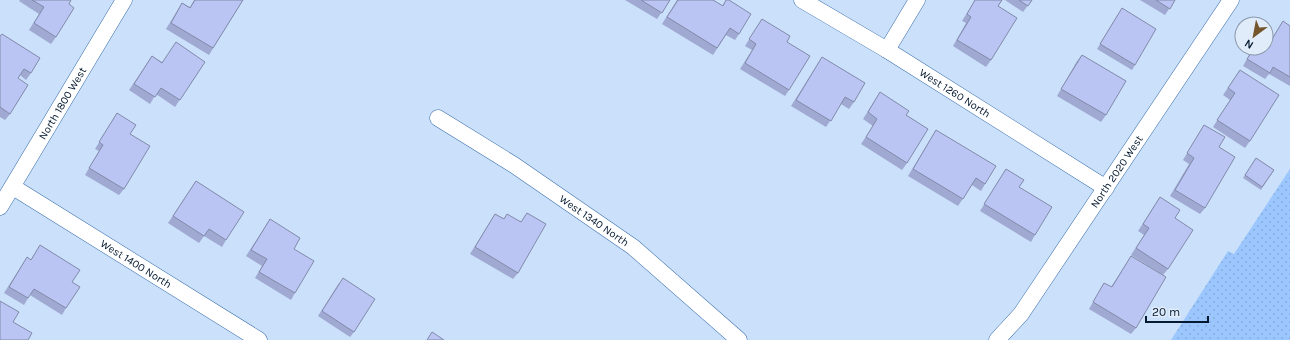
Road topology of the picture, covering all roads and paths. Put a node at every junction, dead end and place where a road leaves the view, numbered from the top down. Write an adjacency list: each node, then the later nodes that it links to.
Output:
1 (124, 0): 7 (street, North 1800 West)
2 (802, 0): 5 (street, West 1260 North)
3 (917, 0): 5 (street)
4 (1231, 0): 8 (street, North 2020 West)
5 (887, 50): 8 (street, West 1260 North)
6 (438, 118): 11 (street, West 1340 North)
7 (13, 187): 9 (street, North 1800 West); 10 (street, West 1400 North)
8 (1106, 188): 12 (street, North 2020 West)
9 (0, 207)
10 (259, 340)
11 (739, 340)
12 (997, 340)

